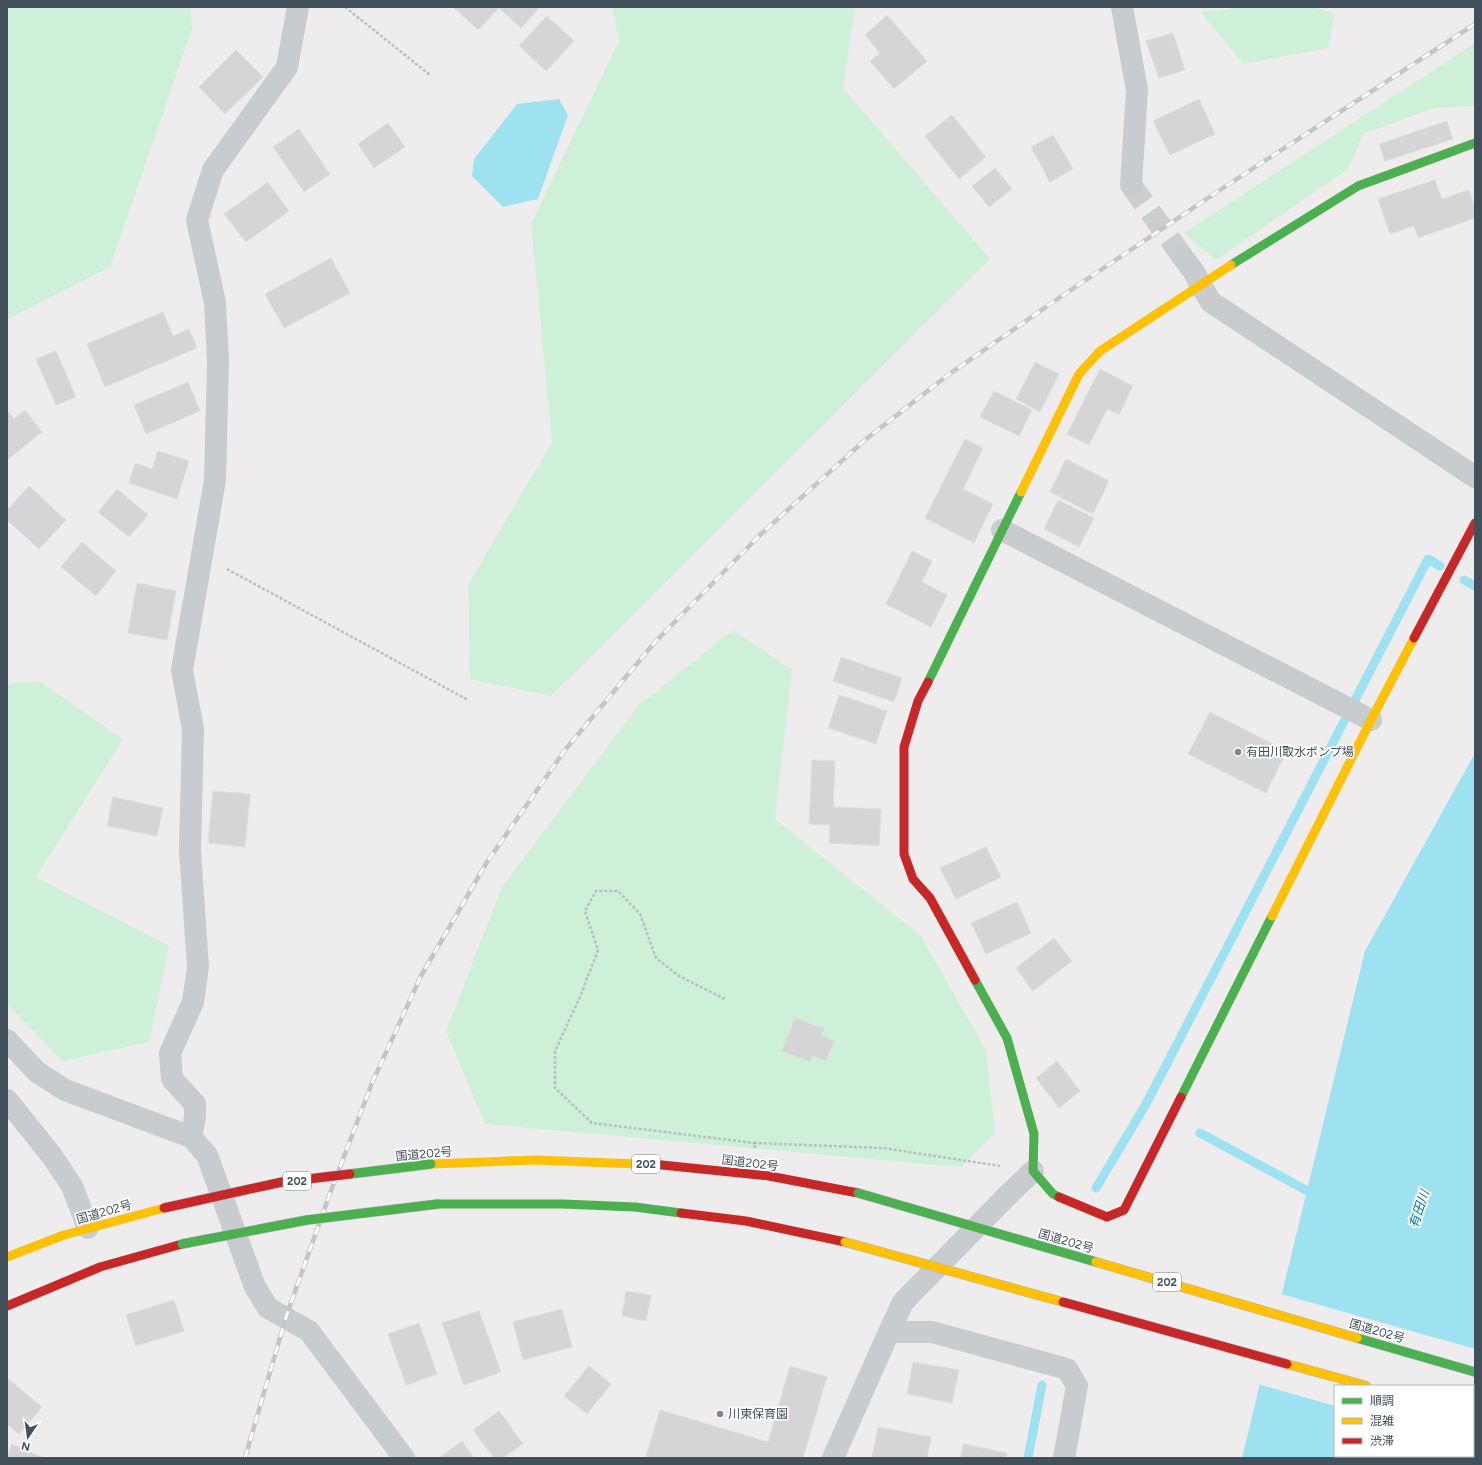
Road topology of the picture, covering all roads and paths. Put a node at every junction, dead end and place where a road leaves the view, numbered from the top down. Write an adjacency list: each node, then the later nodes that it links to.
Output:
1 (298, 7): 12 (street)
2 (345, 7): 4 (path)
3 (1122, 7): 6 (street)
4 (430, 75)
5 (1475, 143): 8 (main road)
6 (1131, 185)
7 (1182, 256): 8 (street)
8 (1200, 284): 9 (street); 11 (main road)
9 (1475, 477)
10 (1475, 523): 14 (main road)
11 (1002, 530): 14 (street); 20 (main road)
12 (202, 556): 13 (path); 18 (street)
13 (468, 700)
14 (1371, 720): 20 (main road)
15 (725, 999): 19 (path)
16 (7, 1040): 18 (street)
17 (7, 1100): 22 (street)
18 (191, 1137): 28 (street)
19 (754, 1142): 20 (path); 21 (path)
20 (1034, 1171): 25 (street)
21 (759, 1175): 22 (main road, 国道202号 / 202, bridge); 26 (main road, 国道202号 / 202, bridge)
22 (88, 1228): 23 (main road, 国道202号 / 202)
23 (7, 1256)
24 (7, 1306): 27 (main road, bridge)
25 (889, 1332): 29 (street); 30 (street)
26 (1475, 1372)
27 (1363, 1385)
28 (404, 1458)
29 (833, 1458)
30 (1064, 1458)

